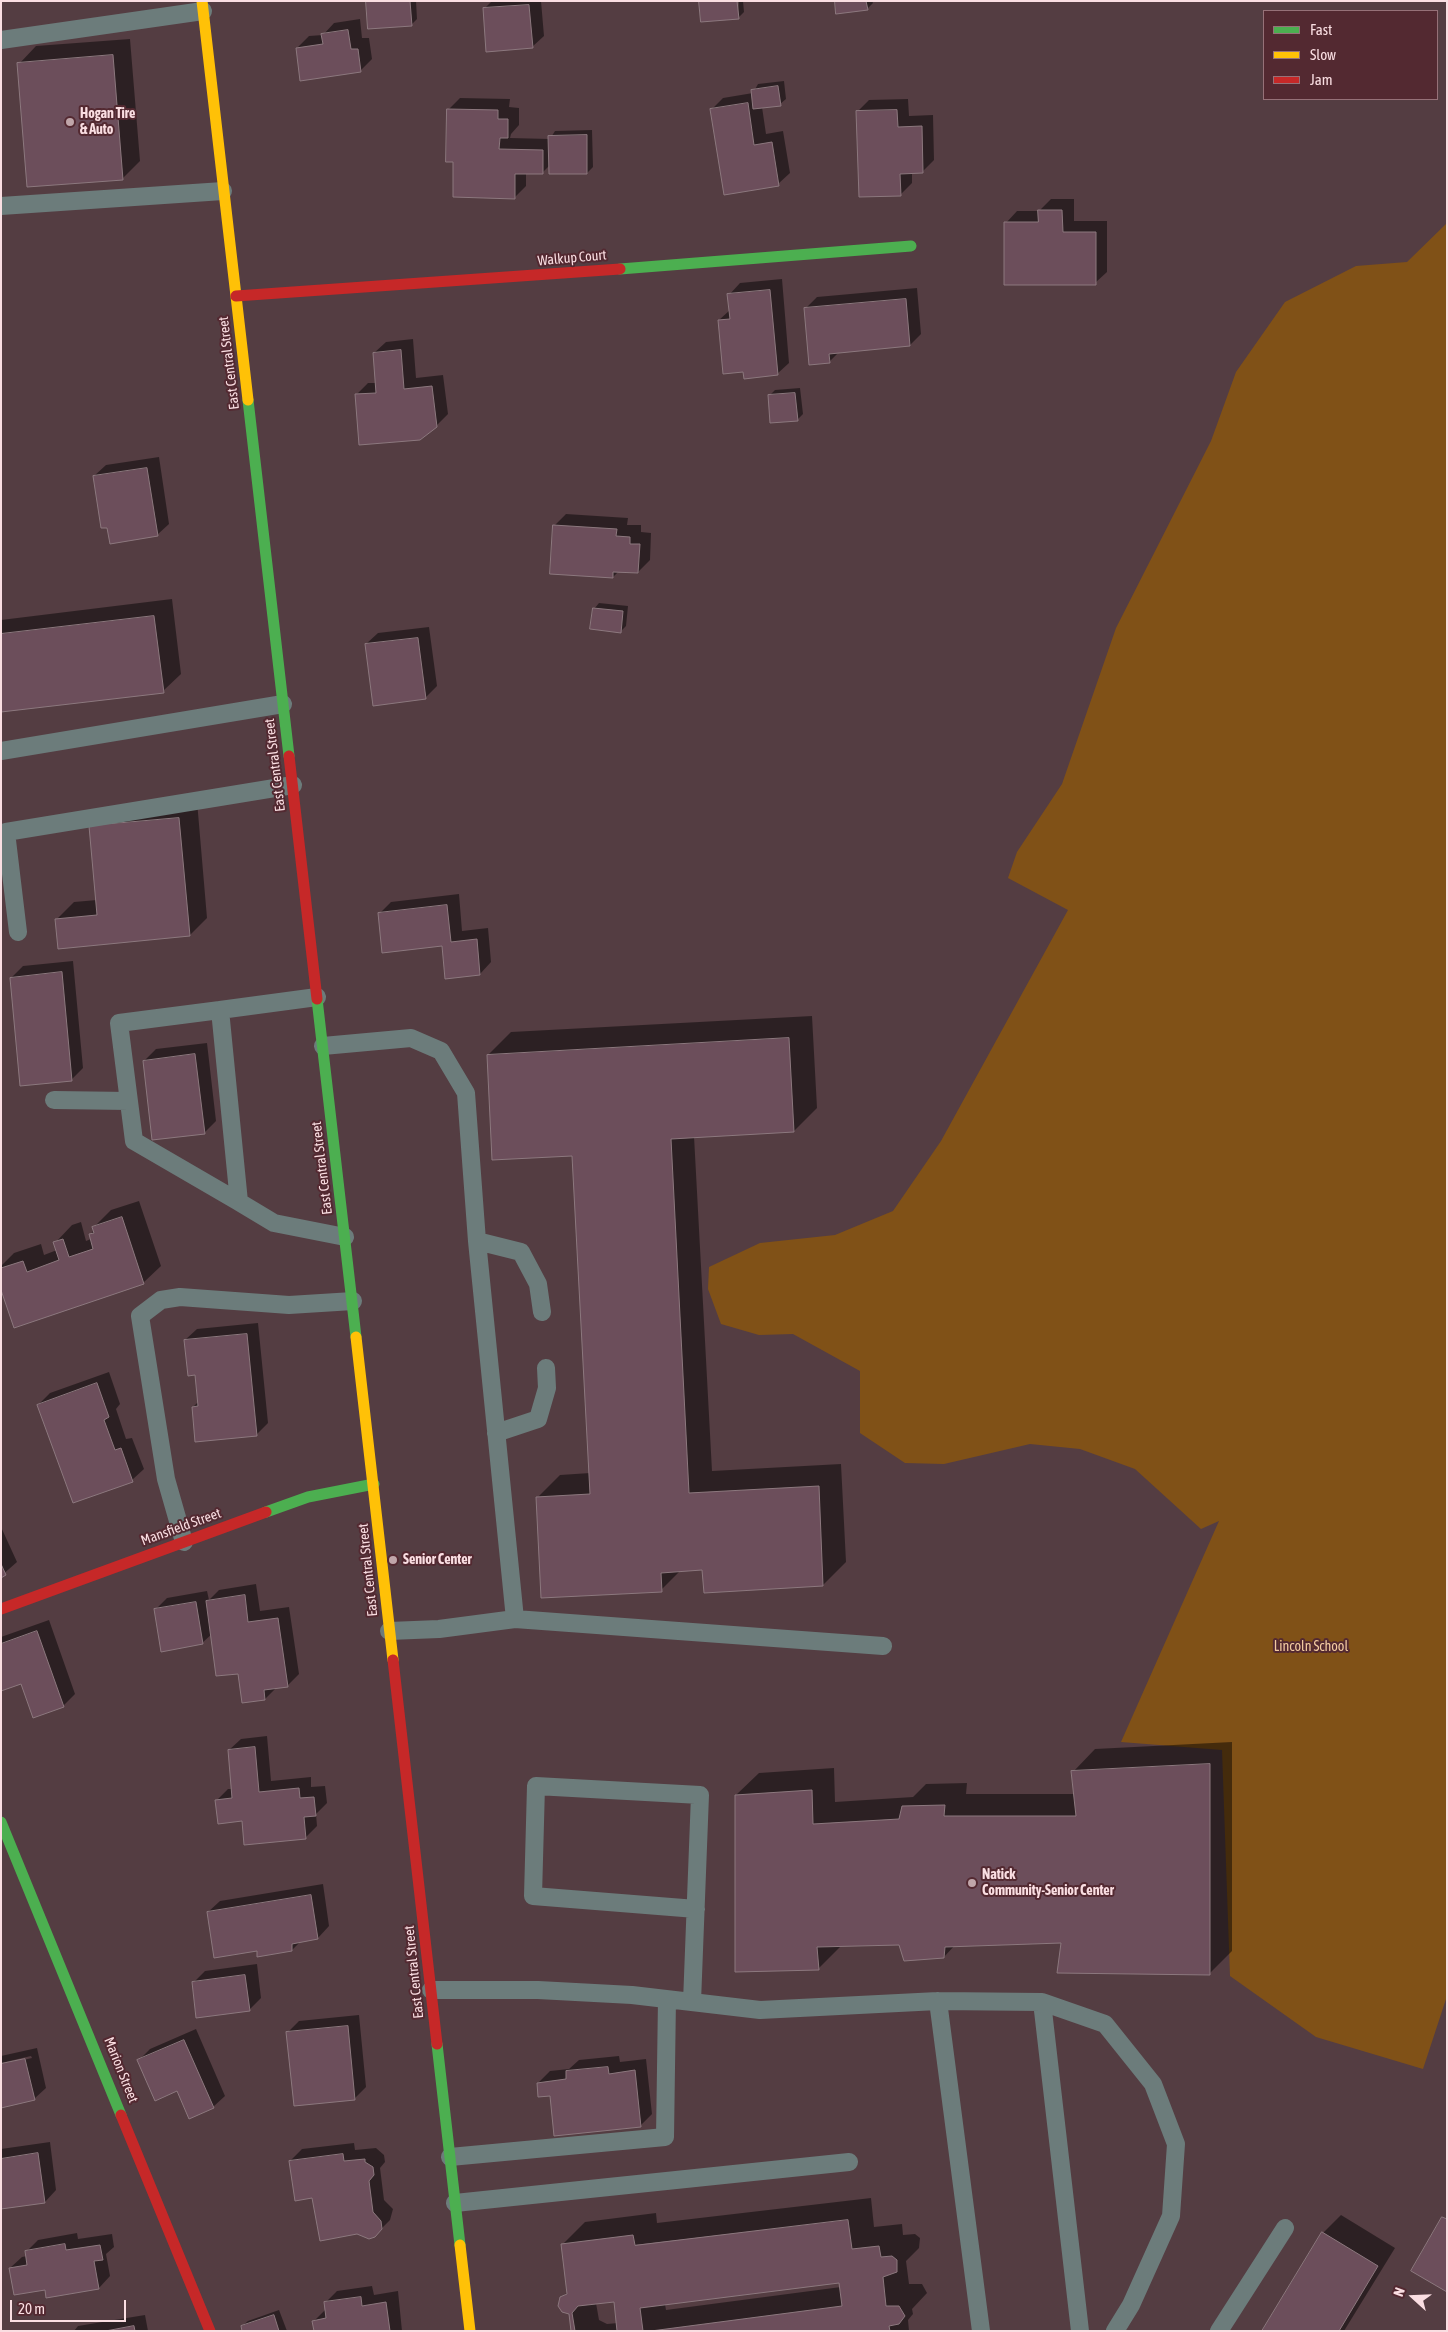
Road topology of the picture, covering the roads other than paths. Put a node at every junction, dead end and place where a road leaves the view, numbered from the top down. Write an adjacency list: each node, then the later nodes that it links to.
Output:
1 (202, 6): 2 (lane); 3 (main road, East Central Street)
2 (1, 40)
3 (223, 190): 4 (lane); 6 (main road, East Central Street)
4 (1, 206)
5 (911, 246): 6 (main road, Walkup Court)
6 (236, 296): 7 (main road, East Central Street)
7 (283, 704): 8 (lane); 9 (main road, East Central Street)
8 (1, 751)
9 (292, 785): 10 (lane); 11 (main road, East Central Street)
10 (18, 932)
11 (317, 997): 12 (lane); 13 (main road, East Central Street)
12 (220, 1010): 15 (lane); 16 (lane)
13 (323, 1046): 17 (main road, East Central Street); 18 (lane)
14 (54, 1100): 15 (lane)
15 (129, 1101): 16 (lane)
16 (238, 1202): 17 (lane)
17 (345, 1237): 19 (main road, East Central Street)
18 (477, 1240): 20 (lane); 22 (lane)
19 (353, 1301): 23 (main road, East Central Street); 24 (lane)
20 (542, 1312)
21 (546, 1368): 22 (lane)
22 (496, 1432): 26 (lane)
23 (374, 1484): 24 (main road, Mansfield Street); 27 (main road, East Central Street)
24 (184, 1542): 25 (main road, Mansfield Street)
25 (1, 1609)
26 (515, 1619): 27 (lane); 28 (lane)
27 (389, 1632): 31 (main road, East Central Street)
28 (883, 1646)
29 (1, 1822): 40 (main road, Marion Street)
30 (696, 1909): 30 (lane); 34 (lane)
31 (431, 1990): 32 (lane); 36 (main road, East Central Street)
32 (668, 1999): 34 (lane); 36 (lane)
33 (938, 2001): 34 (lane); 35 (lane); 42 (lane)
34 (692, 2002)
35 (1042, 2002): 43 (lane); 44 (lane)
36 (450, 2158): 38 (main road, East Central Street)
37 (849, 2162): 38 (lane)
38 (456, 2203): 41 (main road, East Central Street)
39 (1285, 2228): 45 (lane)
40 (210, 2331)
41 (470, 2331)
42 (981, 2331)
43 (1080, 2331)
44 (1115, 2331)
45 (1219, 2331)

